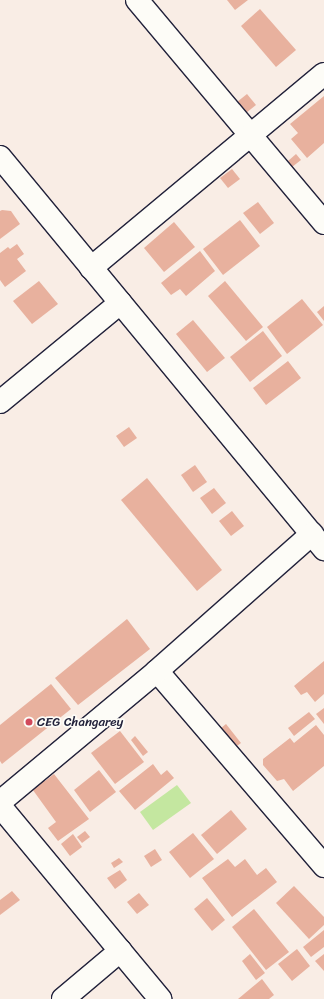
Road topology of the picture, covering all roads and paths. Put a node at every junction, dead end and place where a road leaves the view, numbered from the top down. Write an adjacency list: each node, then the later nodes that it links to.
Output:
1 (137, 0): 3 (street)
2 (324, 74): 3 (street)
3 (250, 135): 5 (street); 6 (street)
4 (0, 157): 6 (street)
5 (324, 224)
6 (91, 268): 7 (street)
7 (120, 303): 8 (street); 9 (street)
8 (0, 402)
9 (318, 542): 10 (street)
10 (156, 671): 11 (street); 13 (street)
11 (0, 802)
12 (0, 806): 14 (street)
13 (324, 866)
14 (120, 951): 15 (street); 16 (street)
15 (63, 999)
16 (160, 999)

